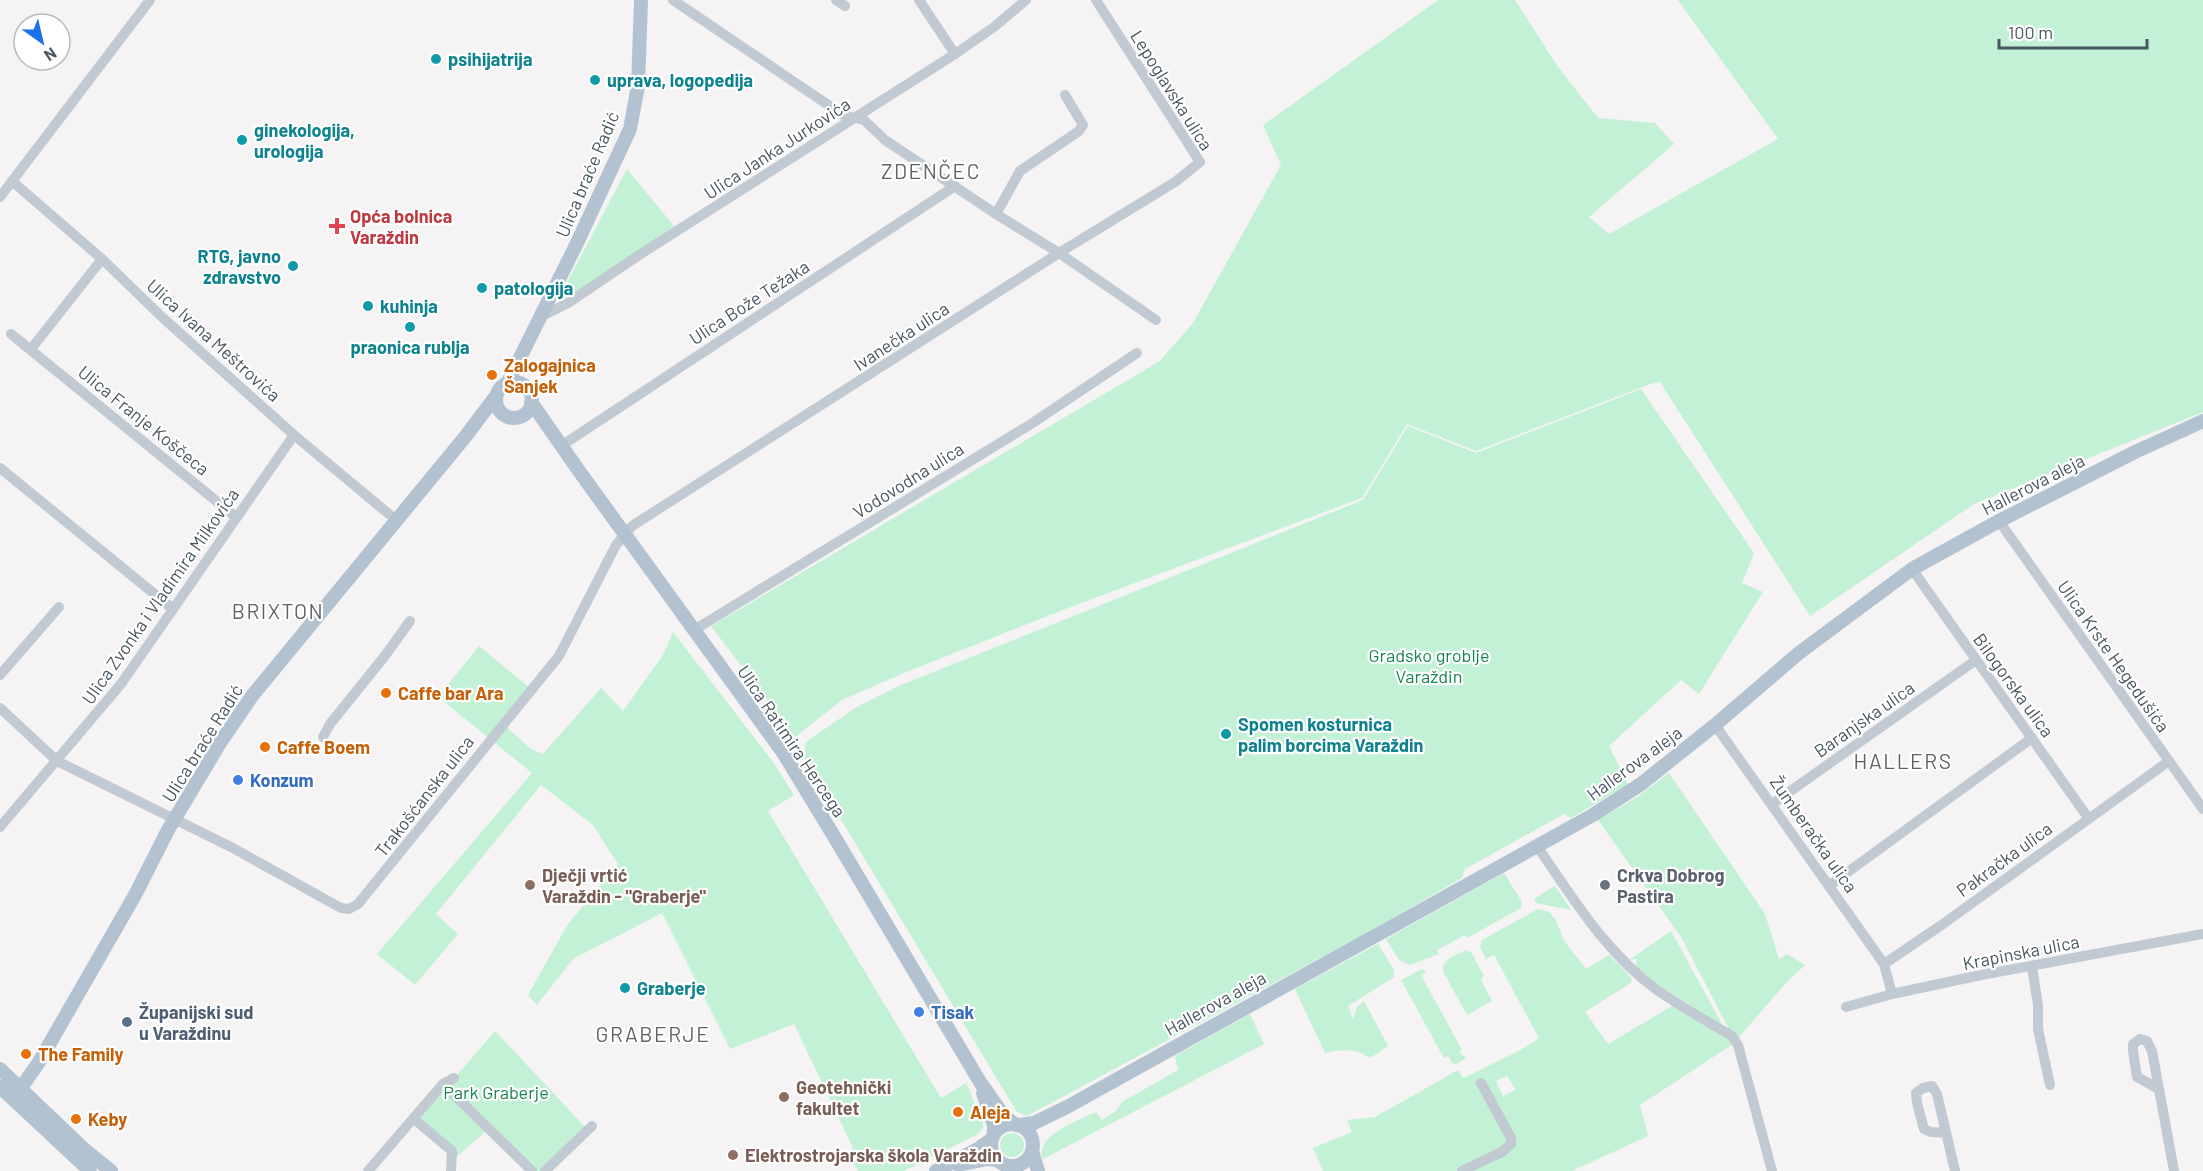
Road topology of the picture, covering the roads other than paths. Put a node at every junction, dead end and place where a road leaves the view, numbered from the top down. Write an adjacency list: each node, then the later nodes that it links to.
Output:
1 (641, 0): 17 (main road, Ulica braće Radić)
2 (674, 0): 9 (street)
3 (919, 0): 7 (street)
4 (1026, 0): 7 (street, Ulica Janka Jurkovića)
5 (1096, 0): 10 (street, Lepoglavska ulica)
6 (147, 1): 11 (street)
7 (955, 54): 9 (street, Ulica Janka Jurkovića)
8 (1065, 95): 14 (street)
9 (853, 119): 12 (street); 17 (street, Ulica Janka Jurkovića)
10 (1196, 167): 15 (street, Ivanečka ulica)
11 (12, 181): 13 (street); 16 (street, Ulica Ivana Meštrovića)
12 (955, 186): 14 (street); 31 (street, Ulica Bože Težaka)
13 (0, 197)
14 (996, 214): 15 (street)
15 (1059, 253): 18 (street); 36 (street, Ivanečka ulica)
16 (102, 259): 20 (street); 29 (street, Ulica Ivana Meštrovića)
17 (540, 317): 21 (main road, Ulica braće Radić)
18 (1156, 320)
19 (11, 334): 20 (street, Ulica Franje Koščeca)
20 (30, 349): 33 (street, Ulica Franje Koščeca)
21 (525, 351): 23 (main road, Ulica braće Radić); 24 (main road, Ulica braće Radić)
22 (1137, 353): 41 (street, Vodovodna ulica)
23 (507, 384): 24 (main road); 25 (main road)
24 (527, 388): 26 (main road)
25 (496, 396): 27 (main road); 30 (main road, Ulica braće Radić)
26 (531, 402): 27 (main road); 31 (main road, Ulica Ratimira Hercega)
27 (512, 418): 30 (main road, Ulica braće Radić); 31 (main road, Ulica Ratimira Hercega)
28 (2203, 421): 35 (main road, Hallerova aleja)
29 (294, 435): 33 (street, Ulica Zvonka i Vladimira Milkovića); 34 (street, Ulica Ivana Meštrovića)
30 (465, 437): 34 (main road, Ulica braće Radić)
31 (557, 440): 36 (main road, Ulica Ratimira Hercega)
32 (0, 468): 39 (street)
33 (236, 517): 39 (street, Ulica Zvonka i Vladimira Milkovića)
34 (396, 520): 53 (main road, Ulica braće Radić)
35 (1999, 521): 37 (main road, Hallerova aleja); 49 (street, Ulica Krste Hegedušića)
36 (624, 533): 41 (main road, Ulica Ratimira Hercega); 53 (street, Trakošćanska ulica)
37 (1912, 569): 42 (street, Bilogorska ulica); 45 (main road, Hallerova aleja)
38 (59, 608): 43 (street)
39 (173, 609): 48 (street, Ulica Zvonka i Vladimira Milkovića)
40 (410, 621): 46 (street)
41 (694, 630): 64 (main road, Ulica Ratimira Hercega)
42 (1976, 660): 47 (street, Bilogorska ulica); 50 (street, Baranjska ulica)
43 (0, 675)
44 (0, 708): 48 (street, Trakošćanska ulica)
45 (1715, 725): 50 (street, Žumberačka ulica); 55 (main road, Hallerova aleja)
46 (323, 737)
47 (2032, 738): 52 (street, Bilogorska ulica); 56 (street)
48 (57, 761): 53 (street, Trakošćanska ulica); 54 (street, Ulica Zvonka i Vladimira Milkovića)
49 (2169, 761): 51 (street, Ulica Krste Hegedušića); 52 (street, Pakračka ulica)
50 (1772, 804): 56 (street, Žumberačka ulica)
51 (2203, 809)
52 (2089, 819): 58 (street, Pakračka ulica)
53 (175, 820): 70 (main road, Ulica braće Radić)
54 (0, 827)
55 (1537, 846): 71 (main road, Hallerova aleja); 89 (street)
56 (1830, 885): 58 (street, Žumberačka ulica)
57 (2203, 934): 59 (street, Krapinska ulica)
58 (1884, 964): 60 (street)
59 (2032, 967): 60 (street, Krapinska ulica); 67 (street)
60 (1892, 994): 61 (street, Krapinska ulica)
61 (1846, 1008)
62 (0, 1069): 70 (main road)
63 (454, 1078): 66 (street)
64 (980, 1082): 73 (main road, Ulica Ratimira Hercega); 76 (main road, Ulica Ratimira Hercega)
65 (1481, 1083): 88 (street)
66 (443, 1084): 72 (street); 84 (street)
67 (2049, 1085)
68 (0, 1087): 70 (main road)
69 (2159, 1089): 91 (street)
70 (18, 1094): 80 (main road); 81 (main road)
71 (1067, 1107): 73 (main road, Hallerova aleja); 77 (main road, Hallerova aleja)
72 (414, 1119): 82 (street); 83 (street)
73 (1017, 1125): 76 (main road); 77 (main road)
74 (592, 1126): 85 (street)
75 (1946, 1133): 90 (street)
76 (993, 1136): 78 (main road); 86 (main road)
77 (1032, 1147): 79 (main road); 87 (main road)
78 (998, 1160): 79 (main road); 86 (main road)
79 (1018, 1168)
80 (104, 1169)
81 (90, 1171)
82 (368, 1171)
83 (451, 1171)
84 (532, 1171)
85 (545, 1171)
86 (936, 1171)
87 (1038, 1171)
88 (1462, 1171)
89 (1772, 1171)
90 (1954, 1171)
91 (2174, 1171)

